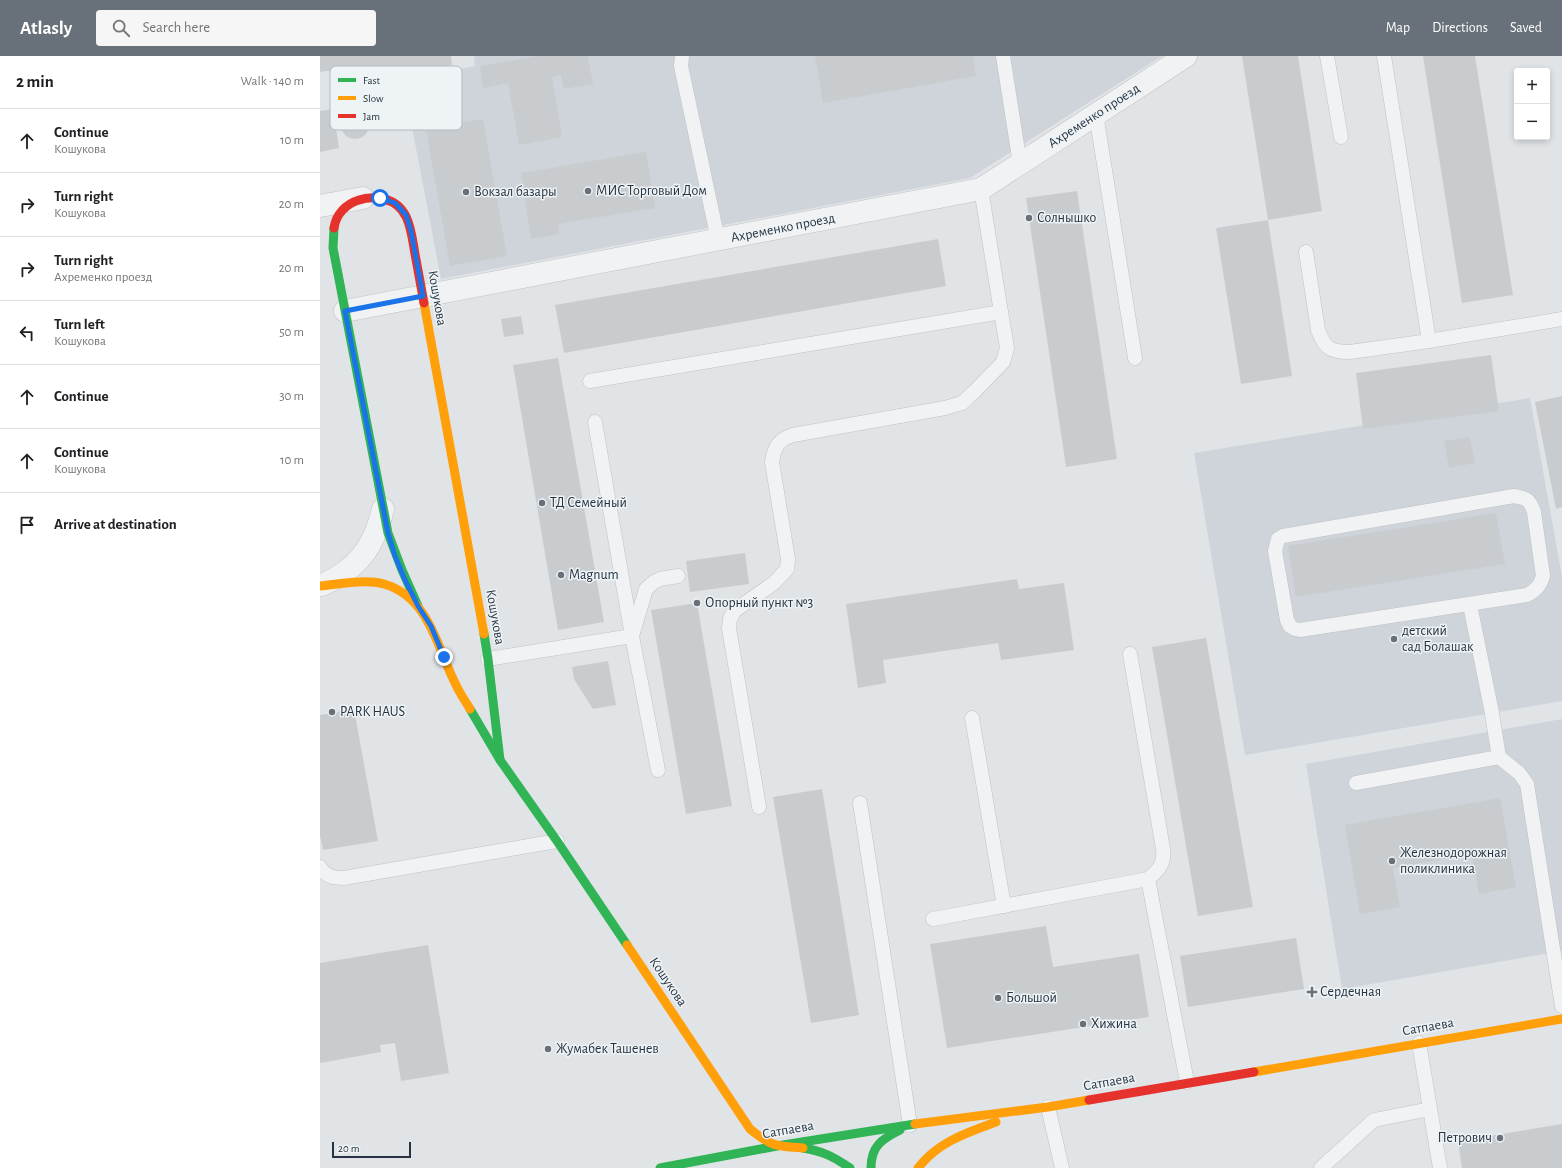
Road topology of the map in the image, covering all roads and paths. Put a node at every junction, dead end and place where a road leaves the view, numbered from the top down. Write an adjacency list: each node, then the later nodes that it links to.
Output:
1 (682, 56): 12 (lane)
2 (1003, 56): 8 (lane)
3 (1186, 56): 6 (street, Ахременко проезд)
4 (1327, 56): 7 (lane)
5 (1384, 56): 18 (lane)
6 (1096, 114): 8 (street, Ахременко проезд); 19 (lane)
7 (1341, 137)
8 (1020, 164): 9 (street, Ахременко проезд)
9 (982, 190): 12 (street, Ахременко проезд); 16 (lane)
10 (366, 198): 11 (street); 14 (street, Кошукова); 15 (street, Кошукова)
11 (320, 206)
12 (718, 240): 14 (street, Ахременко проезд)
13 (1306, 252): 18 (lane)
14 (423, 296): 15 (street, Ахременко проезд); 29 (street, Кошукова)
15 (345, 311): 22 (street, Кошукова)
16 (1001, 312): 20 (lane); 36 (lane)
17 (1562, 320): 18 (lane)
18 (1429, 341)
19 (1134, 358)
20 (590, 381)
21 (595, 422): 27 (lane)
22 (383, 508): 24 (street); 26 (street, Кошукова)
23 (678, 576): 27 (lane)
24 (321, 586): 26 (street, Кошукова)
25 (1470, 605): 25 (lane); 31 (lane)
26 (418, 606): 32 (street, Кошукова)
27 (632, 636): 29 (lane); 33 (lane)
28 (1130, 654): 39 (lane)
29 (488, 659): 32 (street, Кошукова)
30 (972, 718): 40 (lane)
31 (1500, 757): 34 (lane); 42 (lane)
32 (500, 760): 37 (street, Кошукова)
33 (658, 770)
34 (1356, 783)
35 (860, 803): 49 (lane)
36 (759, 807)
37 (557, 841): 38 (lane); 50 (street, Кошукова)
38 (320, 867)
39 (1148, 879): 40 (lane); 45 (lane)
40 (1004, 906): 41 (lane)
41 (933, 919)
42 (1562, 1006)
43 (1562, 1019): 44 (street, Сатпаева)
44 (1419, 1043): 45 (street, Сатпаева); 48 (lane)
45 (1187, 1082): 46 (street, Сатпаева)
46 (1048, 1106): 47 (street, Сатпаева); 55 (lane)
47 (1032, 1108): 49 (street, Сатпаева); 54 (street)
48 (1430, 1109): 56 (lane); 57 (lane)
49 (910, 1125): 50 (street, Сатпаева); 53 (street)
50 (777, 1146): 51 (street, Сатпаева); 52 (street, Кошукова)
51 (660, 1168)
52 (850, 1168)
53 (871, 1168)
54 (918, 1168)
55 (1062, 1168)
56 (1321, 1168)
57 (1440, 1168)

